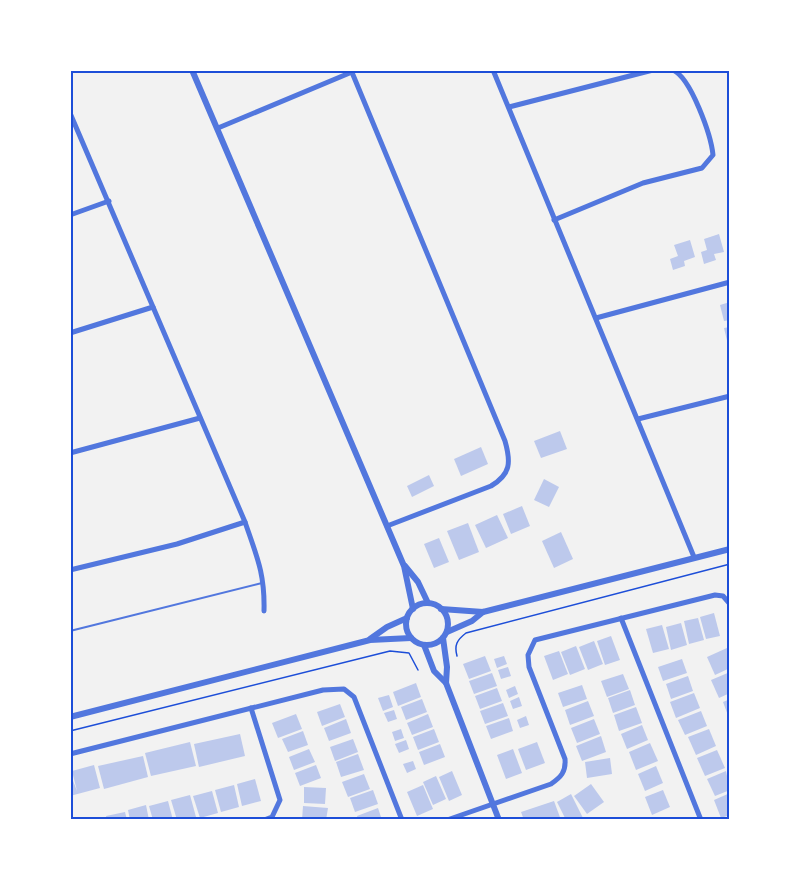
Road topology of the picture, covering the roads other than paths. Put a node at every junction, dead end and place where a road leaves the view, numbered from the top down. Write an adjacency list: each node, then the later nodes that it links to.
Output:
1 (192, 70): 8 (street)
2 (494, 70): 6 (street)
3 (653, 70): 6 (street)
4 (673, 70): 11 (street)
5 (351, 71): 8 (street); 21 (street)
6 (509, 107): 11 (street)
7 (70, 113): 9 (street)
8 (218, 128): 21 (street)
9 (109, 201): 10 (street); 13 (street)
10 (70, 215)
11 (554, 220): 14 (street)
12 (729, 282): 14 (street)
13 (153, 307): 15 (street); 17 (street)
14 (596, 318): 18 (street)
15 (70, 333)
16 (729, 396): 18 (street)
17 (200, 418): 19 (street); 20 (street)
18 (638, 419): 23 (street)
19 (70, 453)
20 (245, 522): 25 (street); 26 (street)
21 (387, 526): 24 (street)
22 (729, 549): 23 (street)
23 (694, 557): 32 (street)
24 (404, 566): 27 (street); 29 (street)
25 (70, 570)
26 (264, 582): 31 (street); 35 (lane)
27 (428, 603): 29 (street); 30 (street)
28 (729, 604): 34 (street)
29 (413, 609): 33 (street)
30 (441, 609): 32 (street); 36 (street)
31 (264, 611)
32 (483, 612): 36 (street)
33 (407, 618): 37 (street); 38 (street)
34 (621, 618): 44 (street); 49 (street)
35 (70, 631)
36 (445, 635): 39 (street); 40 (street)
37 (411, 638): 38 (street); 39 (street)
38 (370, 640): 42 (street)
39 (424, 645): 40 (street)
40 (446, 683): 44 (street)
41 (251, 708): 43 (street); 45 (street); 46 (street)
42 (70, 717)
43 (70, 754)
44 (492, 804): 47 (street); 48 (street)
45 (264, 819)
46 (402, 819)
47 (447, 819)
48 (499, 819)
49 (701, 819)

